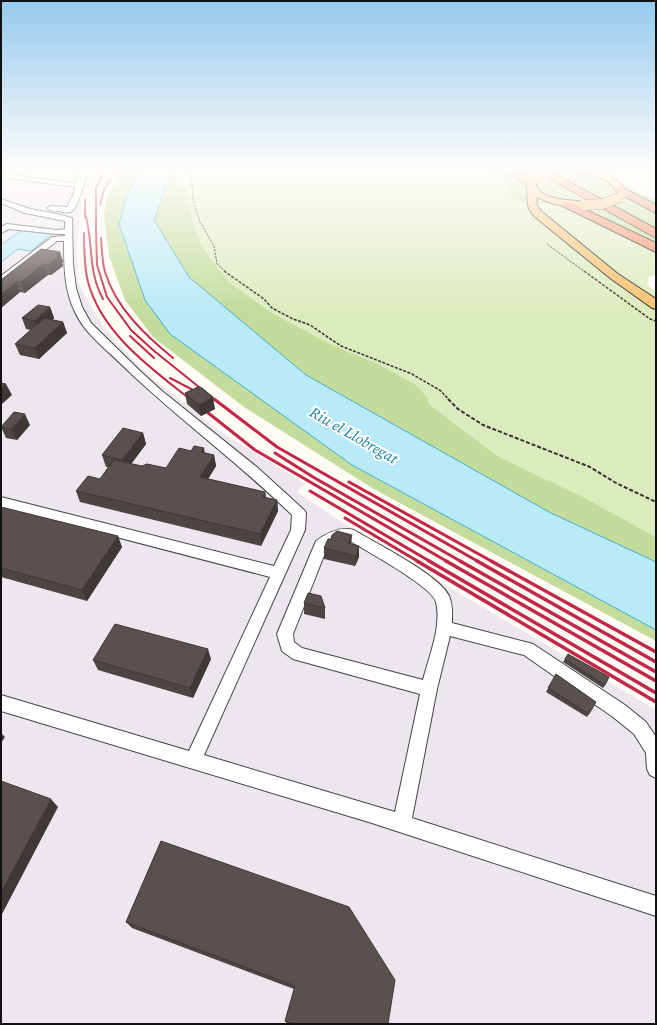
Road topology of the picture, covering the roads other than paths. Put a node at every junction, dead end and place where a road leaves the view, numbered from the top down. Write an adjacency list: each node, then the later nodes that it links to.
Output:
1 (65, 218): 8 (street)
2 (542, 218): 12 (main road)
3 (595, 218): 10 (highway)
4 (619, 218): 9 (highway)
5 (643, 218): 6 (highway)
6 (656, 225)
7 (1, 231): 8 (street)
8 (68, 234): 11 (street); 14 (street)
9 (656, 234)
10 (656, 248)
11 (1, 280)
12 (656, 305)
13 (1, 502): 14 (street)
14 (278, 573): 18 (street)
15 (444, 628): 16 (street); 16 (street); 19 (street)
16 (429, 689): 20 (street)
17 (1, 703): 18 (street)
18 (193, 761): 20 (street)
19 (656, 769)
20 (402, 823): 21 (street)
21 (656, 906)

